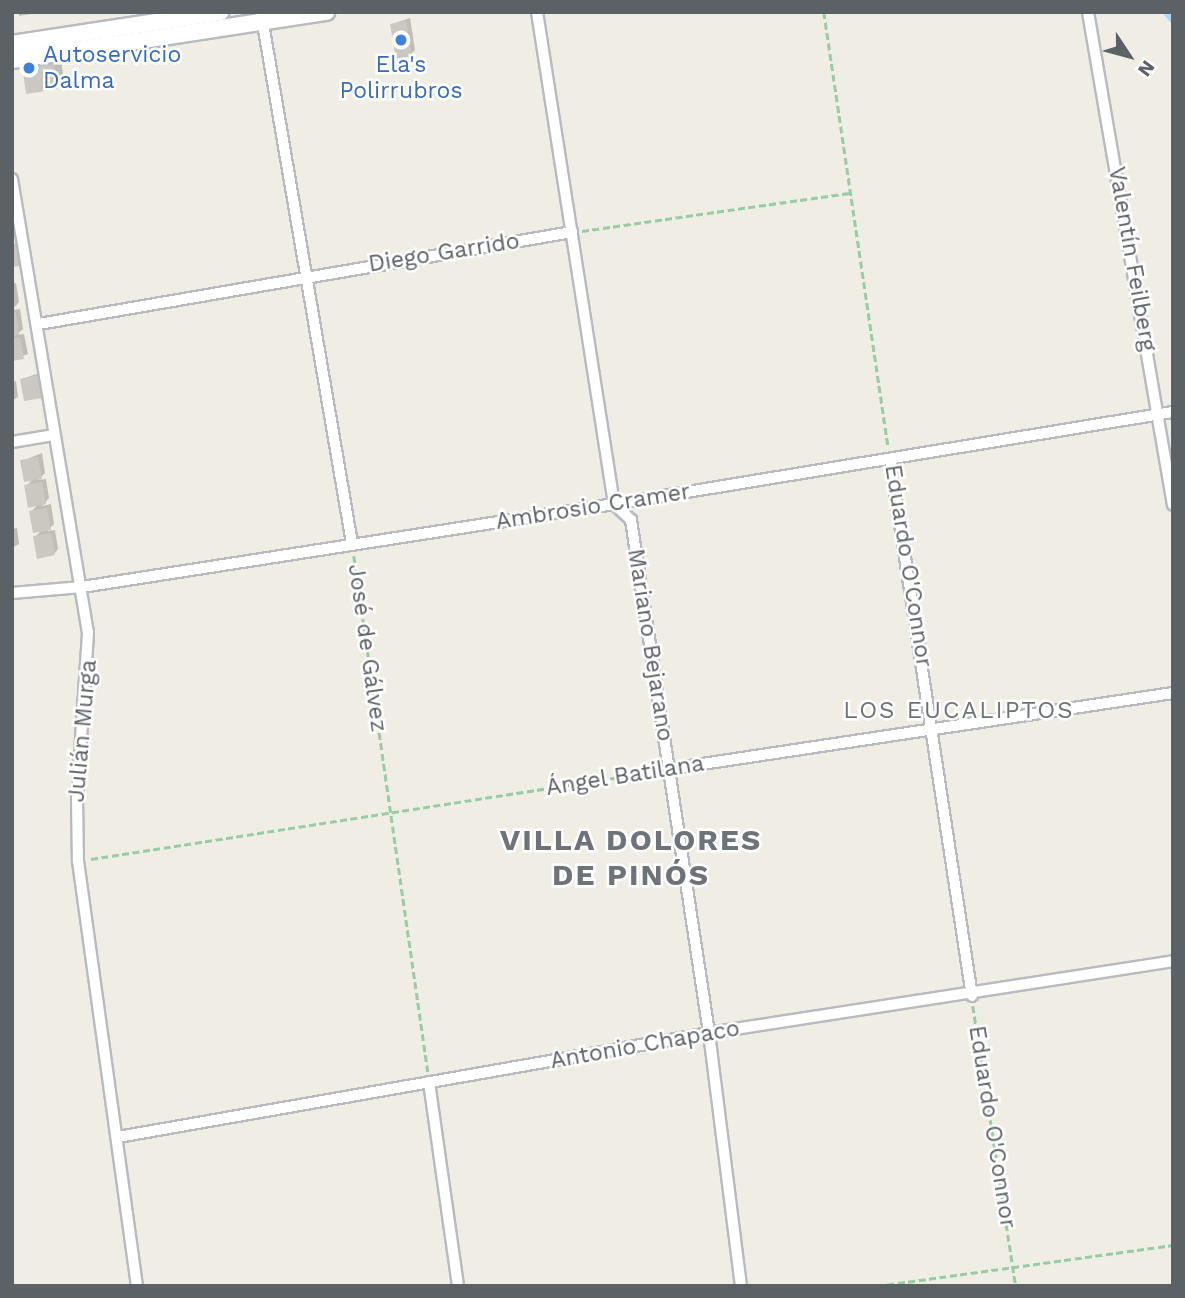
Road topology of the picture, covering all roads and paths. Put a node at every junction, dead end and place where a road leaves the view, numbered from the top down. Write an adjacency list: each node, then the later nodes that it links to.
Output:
1 (221, 12): 7 (main road)
2 (326, 12): 6 (main road)
3 (537, 12): 11 (street, Mariano Bejarano)
4 (824, 12): 10 (path, Eduardo O'Connor)
5 (1088, 12): 16 (street, Valentín Feilberg)
6 (262, 17): 8 (main road); 13 (street, José de Gálvez)
7 (12, 44)
8 (12, 60)
9 (12, 178): 12 (street, Julián Murga)
10 (851, 193): 11 (path); 19 (path, Eduardo O'Connor)
11 (572, 232): 13 (street, Diego Garrido); 20 (street, Mariano Bejarano)
12 (17, 233): 14 (street, Julián Murga)
13 (308, 275): 14 (street, Diego Garrido); 22 (street, José de Gálvez)
14 (39, 324): 17 (street, Julián Murga)
15 (1173, 412): 16 (street, Ambrosio Cramer)
16 (1159, 414): 19 (street, Ambrosio Cramer); 21 (street, Valentín Feilberg)
17 (54, 435): 18 (street); 23 (street, Julián Murga)
18 (12, 442)
19 (890, 459): 20 (street, Ambrosio Cramer); 26 (street, Eduardo O'Connor)
20 (614, 504): 22 (street, Ambrosio Cramer); 27 (street, Mariano Bejarano)
21 (1173, 505)
22 (352, 542): 23 (street, Ambrosio Cramer); 28 (path, José de Gálvez)
23 (82, 587): 24 (street, Ambrosio Cramer); 29 (street, Julián Murga)
24 (12, 593)
25 (1173, 692): 26 (street, Ángel Batilana)
26 (934, 729): 27 (street, Ángel Batilana); 31 (street, Eduardo O'Connor)
27 (669, 769): 28 (path, Ángel Batilana); 32 (street, Mariano Bejarano)
28 (391, 812): 29 (path, Ángel Batilana); 33 (path, José de Gálvez)
29 (78, 861): 34 (street, Julián Murga)
30 (1173, 961): 31 (street, Antonio Chapaco)
31 (972, 996): 32 (street, Antonio Chapaco); 36 (path, Eduardo O'Connor)
32 (709, 1033): 33 (street, Antonio Chapaco); 39 (street, Mariano Bejarano)
33 (429, 1082): 34 (street, Antonio Chapaco); 38 (street)
34 (118, 1137): 37 (street, Julián Murga)
35 (1173, 1245): 36 (path)
36 (1013, 1266): 40 (path); 41 (path, Eduardo O'Connor)
37 (137, 1286)
38 (458, 1286)
39 (741, 1286)
40 (877, 1286)
41 (1016, 1286)

